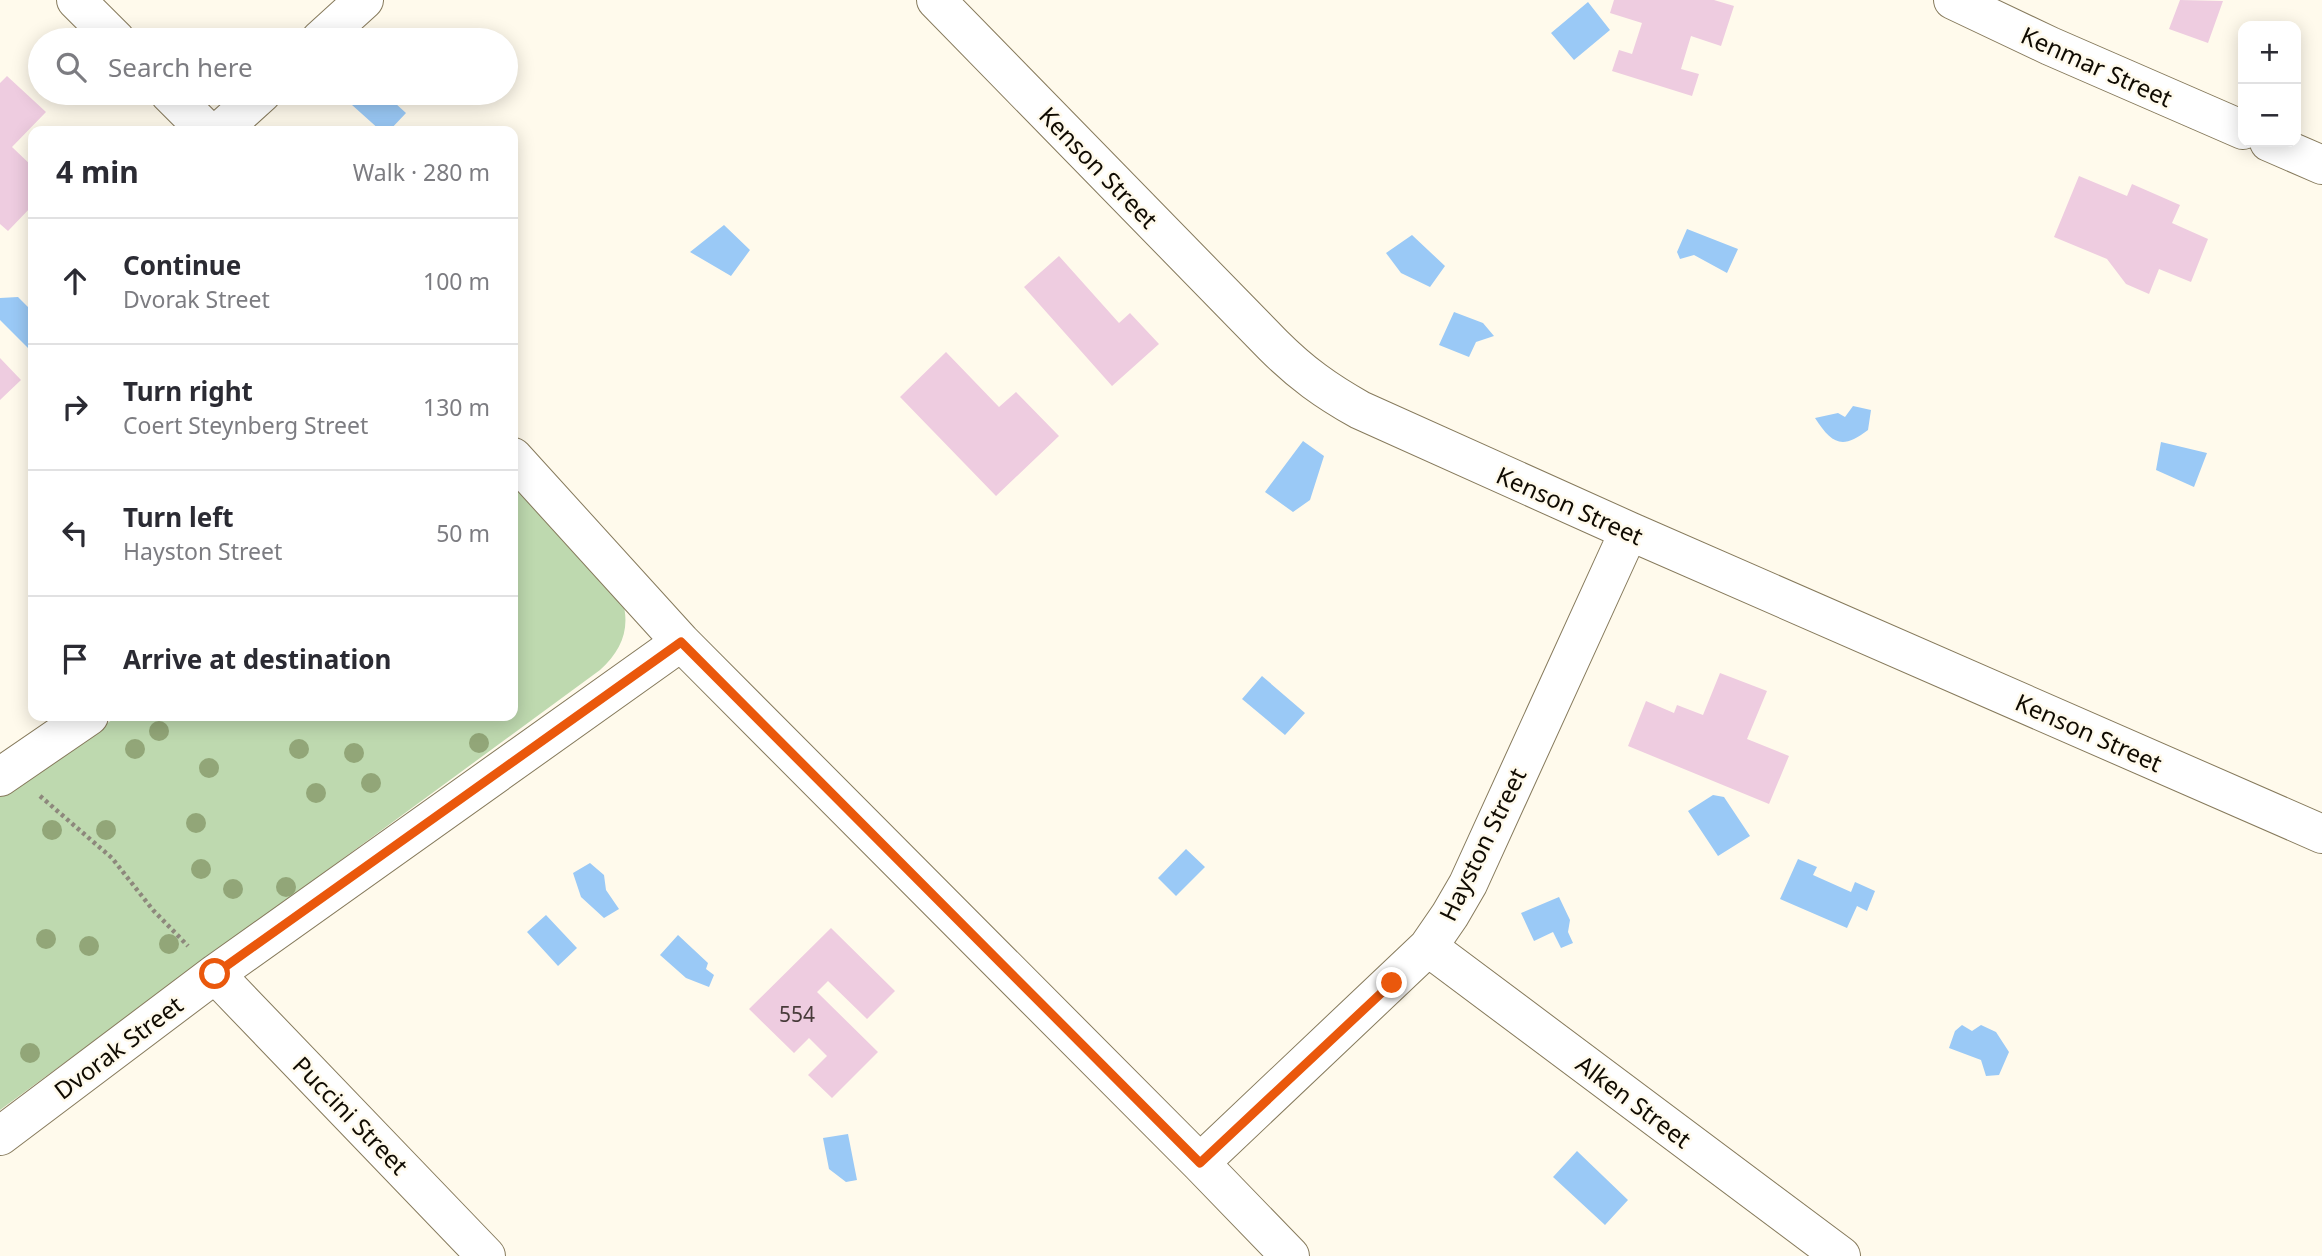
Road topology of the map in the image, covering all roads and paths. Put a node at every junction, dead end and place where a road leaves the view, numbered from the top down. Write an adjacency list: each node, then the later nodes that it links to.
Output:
1 (76, 0): 5 (street)
2 (364, 0): 6 (street)
3 (936, 0): 15 (street, Kenson Street)
4 (1953, 0): 11 (street, Kenmar Street)
5 (104, 28)
6 (333, 28)
7 (181, 105): 9 (street)
8 (249, 105): 10 (street)
9 (202, 126)
10 (226, 126)
11 (2238, 128)
12 (2281, 147): 13 (street)
13 (2322, 165)
14 (518, 463): 16 (street)
15 (1629, 531): 19 (street, Kenson Street); 20 (street, Hayston Street)
16 (681, 642): 21 (street, Dvorak Street); 23 (street)
17 (81, 721): 18 (street)
18 (3, 769): 21 (path)
19 (2322, 834)
20 (1428, 947): 23 (street, Hayston Street); 26 (street, Alken Street)
21 (215, 974): 22 (street, Dvorak Street); 24 (street, Puccini Street)
22 (0, 1136)
23 (1200, 1163): 25 (street)
24 (486, 1256)
25 (1290, 1256)
26 (1841, 1256)

